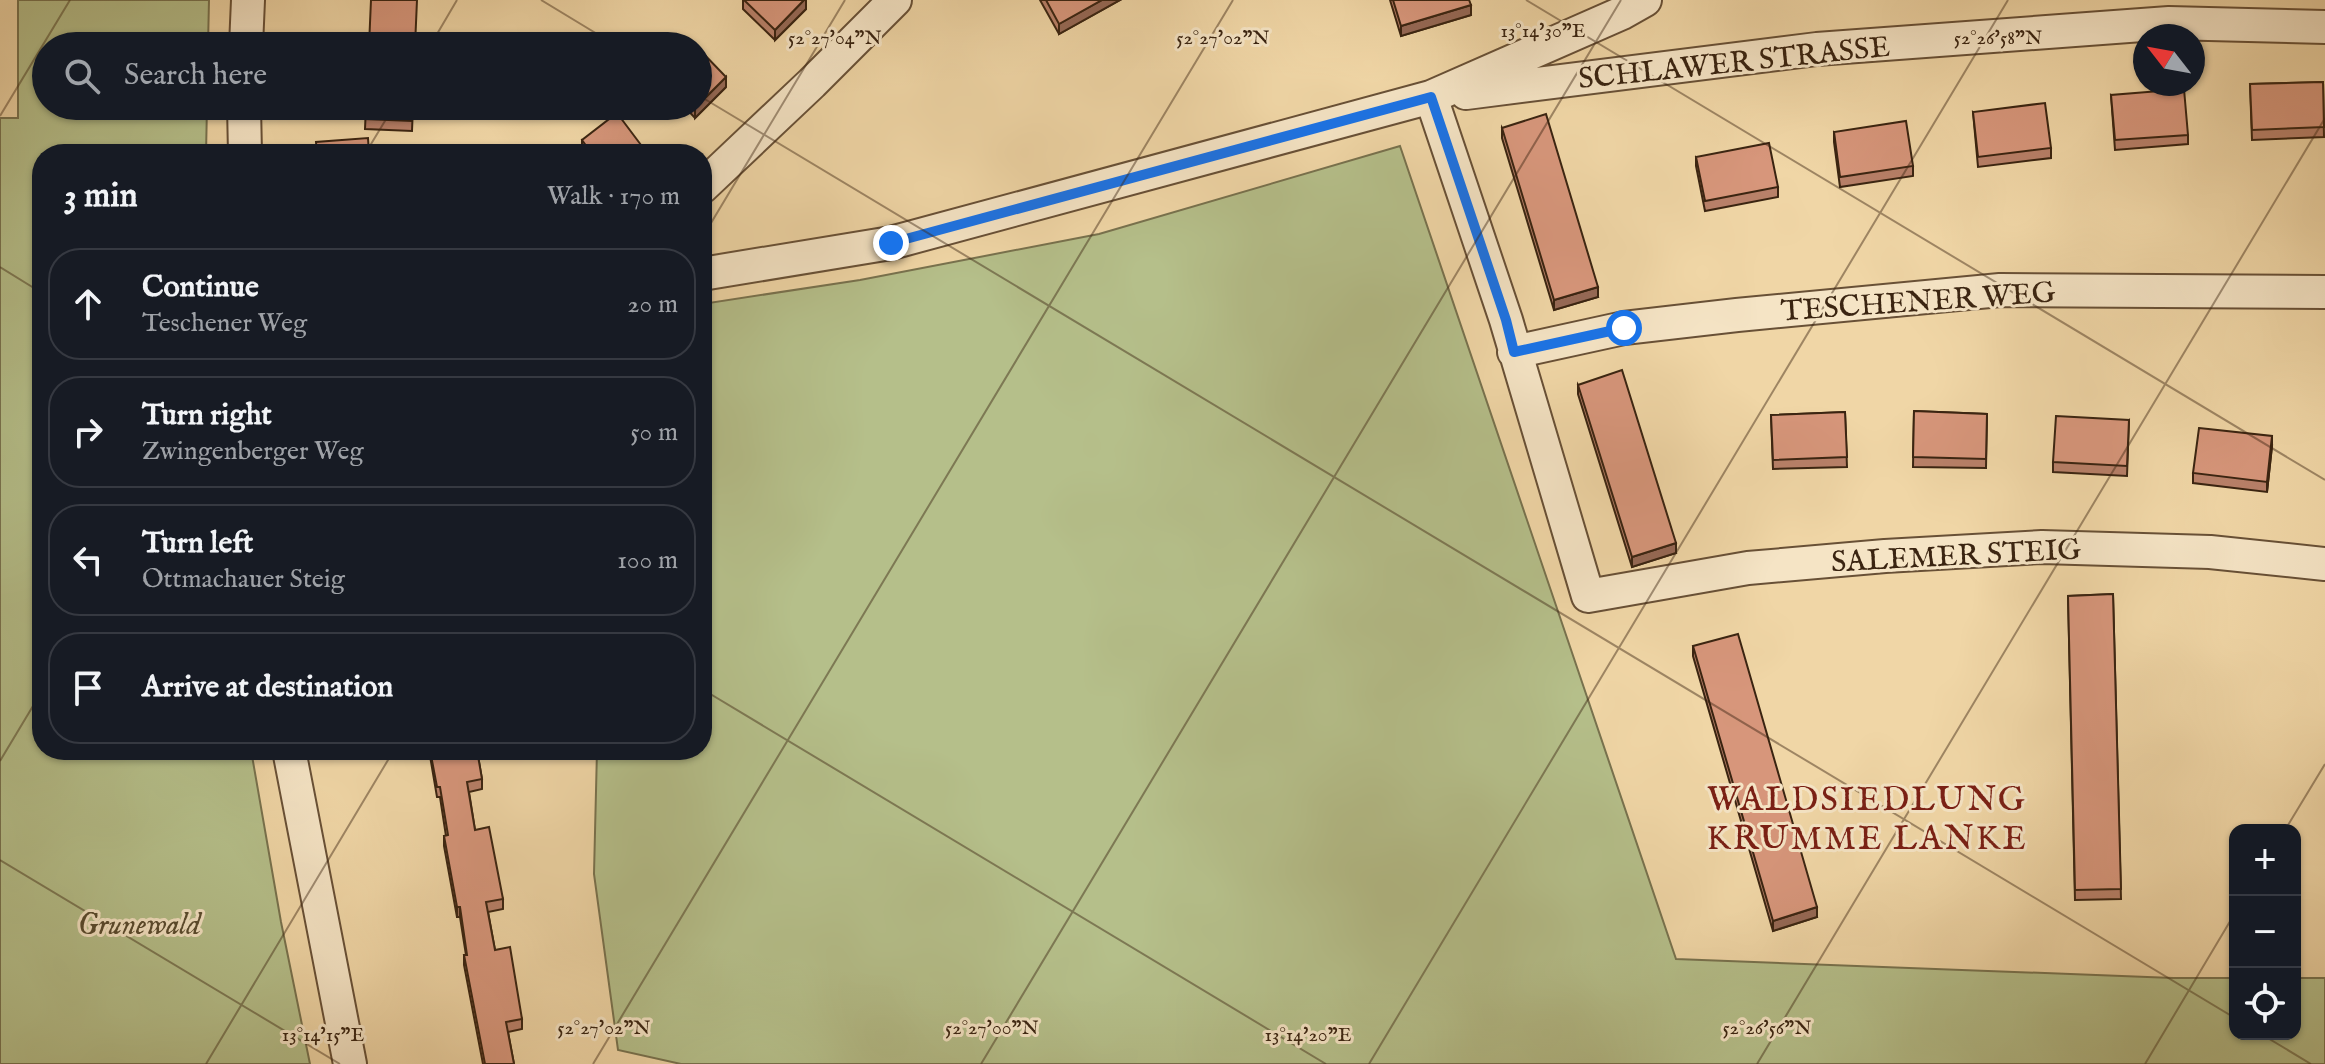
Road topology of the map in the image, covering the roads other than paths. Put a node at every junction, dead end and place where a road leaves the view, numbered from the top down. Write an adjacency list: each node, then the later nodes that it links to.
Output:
1 (248, 0): 5 (street)
2 (895, 0): 9 (street)
3 (1645, 0): 6 (street)
4 (2325, 27): 6 (street, SCHLAWER STRASSE)
5 (247, 32)
6 (1431, 97): 10 (street); 12 (street)
7 (244, 120): 8 (street)
8 (245, 144)
9 (712, 178)
10 (712, 272)
11 (2325, 292): 12 (street, TESCHENER WEG)
12 (1514, 352): 13 (street, SALEMER STEIG)
13 (2325, 564)
14 (291, 760): 15 (street)
15 (350, 1064)

